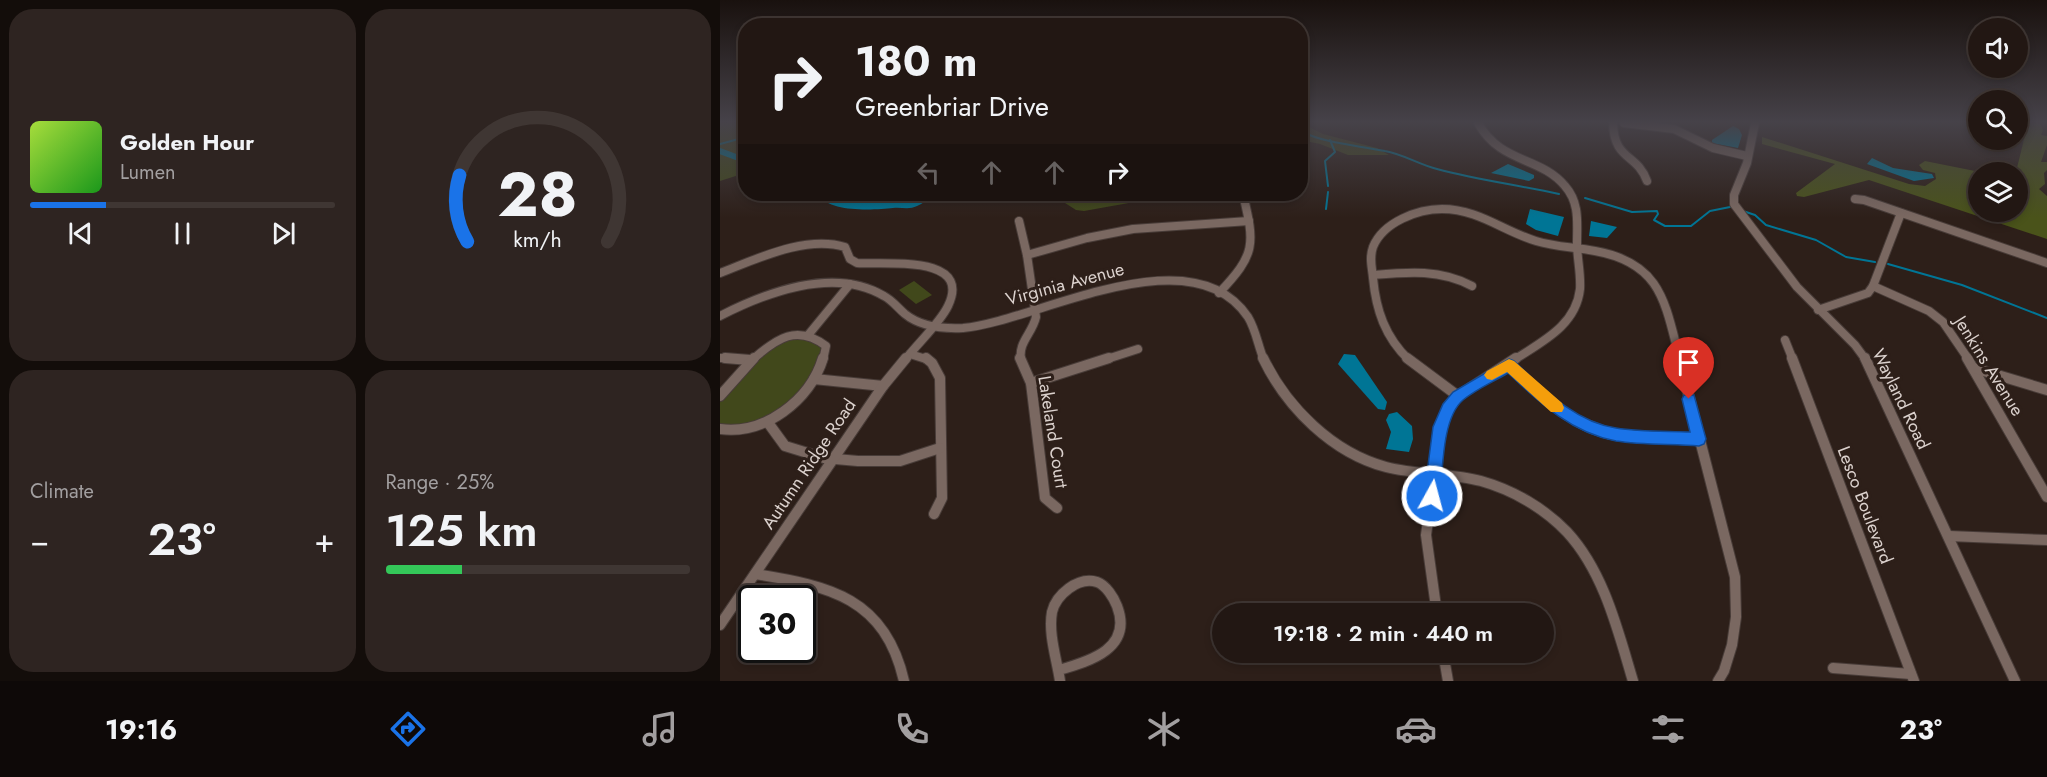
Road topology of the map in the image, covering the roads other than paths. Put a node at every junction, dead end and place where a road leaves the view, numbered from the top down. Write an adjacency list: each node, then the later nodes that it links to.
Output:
1 (1514, 155): 11 (street)
2 (1622, 155): 5 (street)
3 (1743, 155): 4 (street)
4 (1748, 156): 21 (street, Wayland Road)
5 (1647, 181)
6 (1856, 199): 8 (street)
7 (1245, 201): 10 (street)
8 (1901, 213): 13 (street); 18 (street)
9 (1019, 221): 12 (street, Lakeland Court)
10 (1249, 221): 12 (street); 19 (street)
11 (1577, 248): 15 (street); 30 (street); 40 (street)
12 (1027, 255): 20 (street, Lakeland Court)
13 (2047, 263)
14 (720, 273): 23 (street, Autumn Ridge Road)
15 (1373, 275): 17 (street); 37 (street)
16 (850, 284): 22 (street, Virginia Avenue); 23 (street, Virginia Avenue); 24 (street)
17 (1472, 286)
18 (1873, 286): 21 (street); 31 (street, Jenkins Avenue)
19 (1219, 293): 20 (street, Virginia Avenue); 43 (street, Virginia Avenue)
20 (1033, 309): 23 (street, Virginia Avenue); 33 (street, Lakeland Court)
21 (1818, 310): 47 (street, Wayland Road)
22 (720, 316)
23 (931, 326): 27 (street, Autumn Ridge Road)
24 (809, 334): 29 (street); 32 (street)
25 (1785, 340): 55 (street, Lesco Boulevard)
26 (1138, 349): 33 (street)
27 (910, 354): 34 (street, Autumn Ridge Road); 41 (street)
28 (720, 358): 29 (street)
29 (750, 360): 36 (street)
30 (1509, 365): 37 (street); 40 (street)
31 (1974, 368): 35 (street); 44 (street, Jenkins Avenue)
32 (814, 379): 34 (street); 38 (street)
33 (1031, 382): 45 (street, Lakeland Court)
34 (883, 386): 42 (street, Autumn Ridge Road)
35 (2047, 390)
36 (720, 396)
37 (1458, 396): 43 (street)
38 (769, 424): 39 (street); 42 (street)
39 (720, 429)
40 (1699, 439): 59 (street)
41 (940, 448): 42 (street); 46 (street)
42 (833, 458): 49 (street, Autumn Ridge Road)
43 (1435, 476): 50 (street); 58 (street, Virginia Avenue)
44 (2047, 497)
45 (1057, 508)
46 (934, 514)
47 (1949, 536): 48 (street); 60 (street, Wayland Road)
48 (2047, 540)
49 (755, 574): 51 (street, Autumn Ridge Road); 56 (street)
50 (1435, 603)
51 (720, 625)
52 (1445, 663): 57 (street)
53 (1833, 668): 55 (street)
54 (1059, 675): 54 (street)
55 (1913, 678)
56 (904, 681)
57 (1448, 681)
58 (1632, 681)
59 (1718, 681)
60 (2015, 681)

